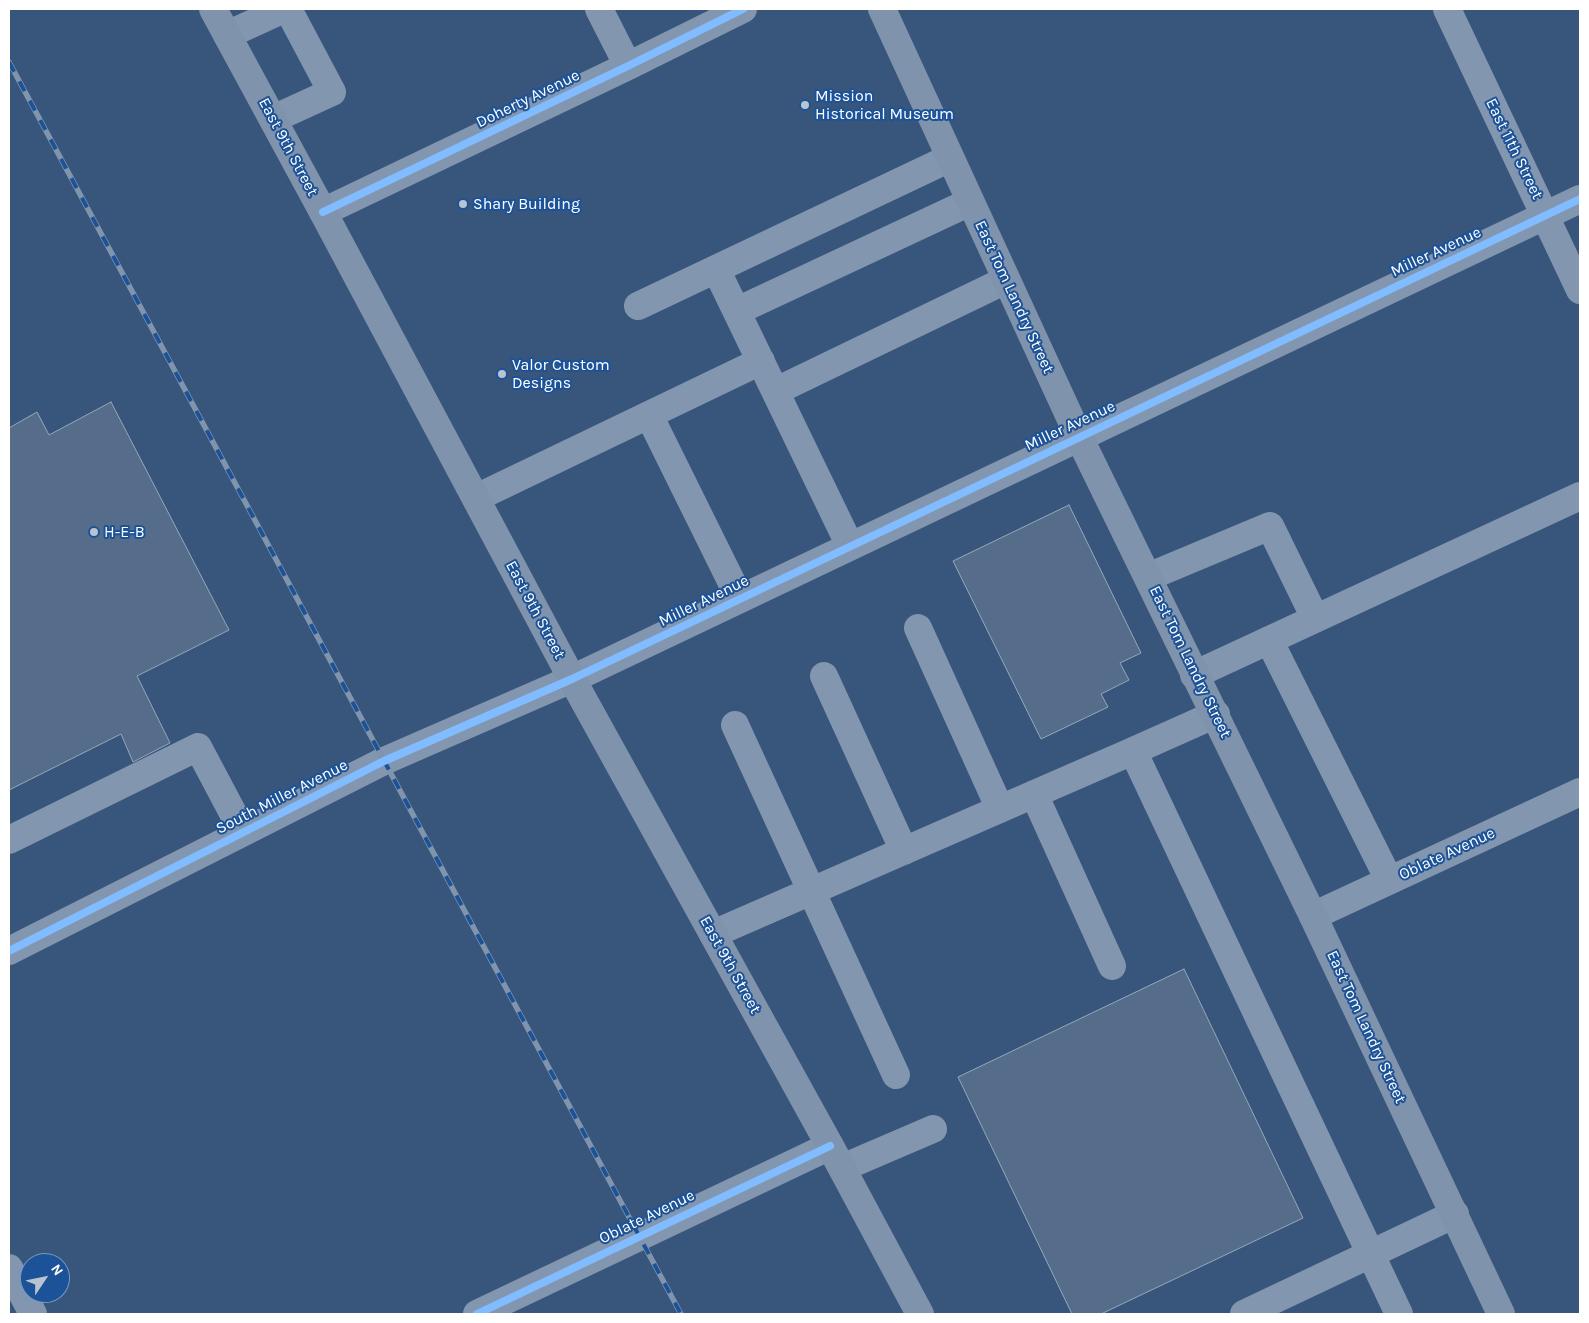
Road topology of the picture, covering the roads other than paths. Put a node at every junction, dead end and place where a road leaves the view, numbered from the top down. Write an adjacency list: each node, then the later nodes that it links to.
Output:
1 (213, 9): 7 (main road, East 9th Street)
2 (286, 9): 7 (street); 9 (street)
3 (599, 9): 8 (street)
4 (743, 9): 8 (street, Doherty Avenue)
5 (882, 9): 10 (main road, East Tom Landry Street)
6 (1447, 9): 14 (street, East 11th Street)
7 (227, 34): 9 (main road, East 9th Street)
8 (628, 66): 13 (street, Doherty Avenue)
9 (273, 119): 13 (main road, East 9th Street)
10 (950, 158): 12 (main road, East Tom Landry Street); 15 (street)
11 (1580, 199): 14 (street, Miller Avenue)
12 (970, 202): 16 (main road, East Tom Landry Street); 19 (street)
13 (323, 212): 25 (main road, East 9th Street)
14 (1545, 215): 17 (street, East 11th Street); 23 (street, Miller Avenue)
15 (716, 269): 18 (street); 19 (street)
16 (1006, 280): 21 (street); 23 (main road, East Tom Landry Street)
17 (1580, 290)
18 (638, 306)
19 (737, 312): 20 (street)
20 (761, 361): 21 (street); 22 (street)
21 (776, 391): 26 (street)
22 (648, 415): 25 (street); 28 (street)
23 (1079, 437): 26 (street, Miller Avenue); 27 (main road, East Tom Landry Street)
24 (1580, 496): 29 (street)
25 (476, 498): 34 (main road, East 9th Street)
26 (850, 546): 28 (street, Miller Avenue)
27 (1148, 577): 29 (street); 32 (main road, East Tom Landry Street)
28 (740, 599): 34 (street, Miller Avenue)
29 (1315, 618): 31 (street)
30 (918, 628): 40 (street)
31 (1269, 640): 32 (street); 44 (street)
32 (1194, 675): 35 (main road, East Tom Landry Street)
33 (824, 676): 43 (street)
34 (572, 679): 41 (street, South Miller Avenue); 47 (main road, East 9th Street)
35 (1216, 714): 37 (street); 46 (main road, East Tom Landry Street)
36 (735, 725): 45 (street)
37 (1133, 751): 39 (street); 54 (street)
38 (1580, 792): 44 (street, Oblate Avenue)
39 (1034, 794): 40 (street); 49 (street)
40 (1000, 809): 43 (street)
41 (243, 832): 42 (street); 48 (street, South Miller Avenue)
42 (9, 840)
43 (904, 851): 45 (street)
44 (1389, 880): 46 (street, Oblate Avenue)
45 (811, 891): 47 (street); 50 (street)
46 (1313, 916): 53 (main road, East Tom Landry Street)
47 (712, 934): 52 (main road, East 9th Street)
48 (9, 951)
49 (1112, 966)
50 (896, 1075)
51 (933, 1129): 52 (street, Oblate Avenue)
52 (836, 1157): 57 (street, Oblate Avenue); 58 (main road, East 9th Street)
53 (1455, 1214): 54 (street); 61 (main road, East Tom Landry Street)
54 (1370, 1254): 59 (street); 60 (street)
55 (9, 1268): 56 (street)
56 (33, 1314)
57 (477, 1314)
58 (920, 1314)
59 (1244, 1314)
60 (1400, 1314)
61 (1501, 1314)

